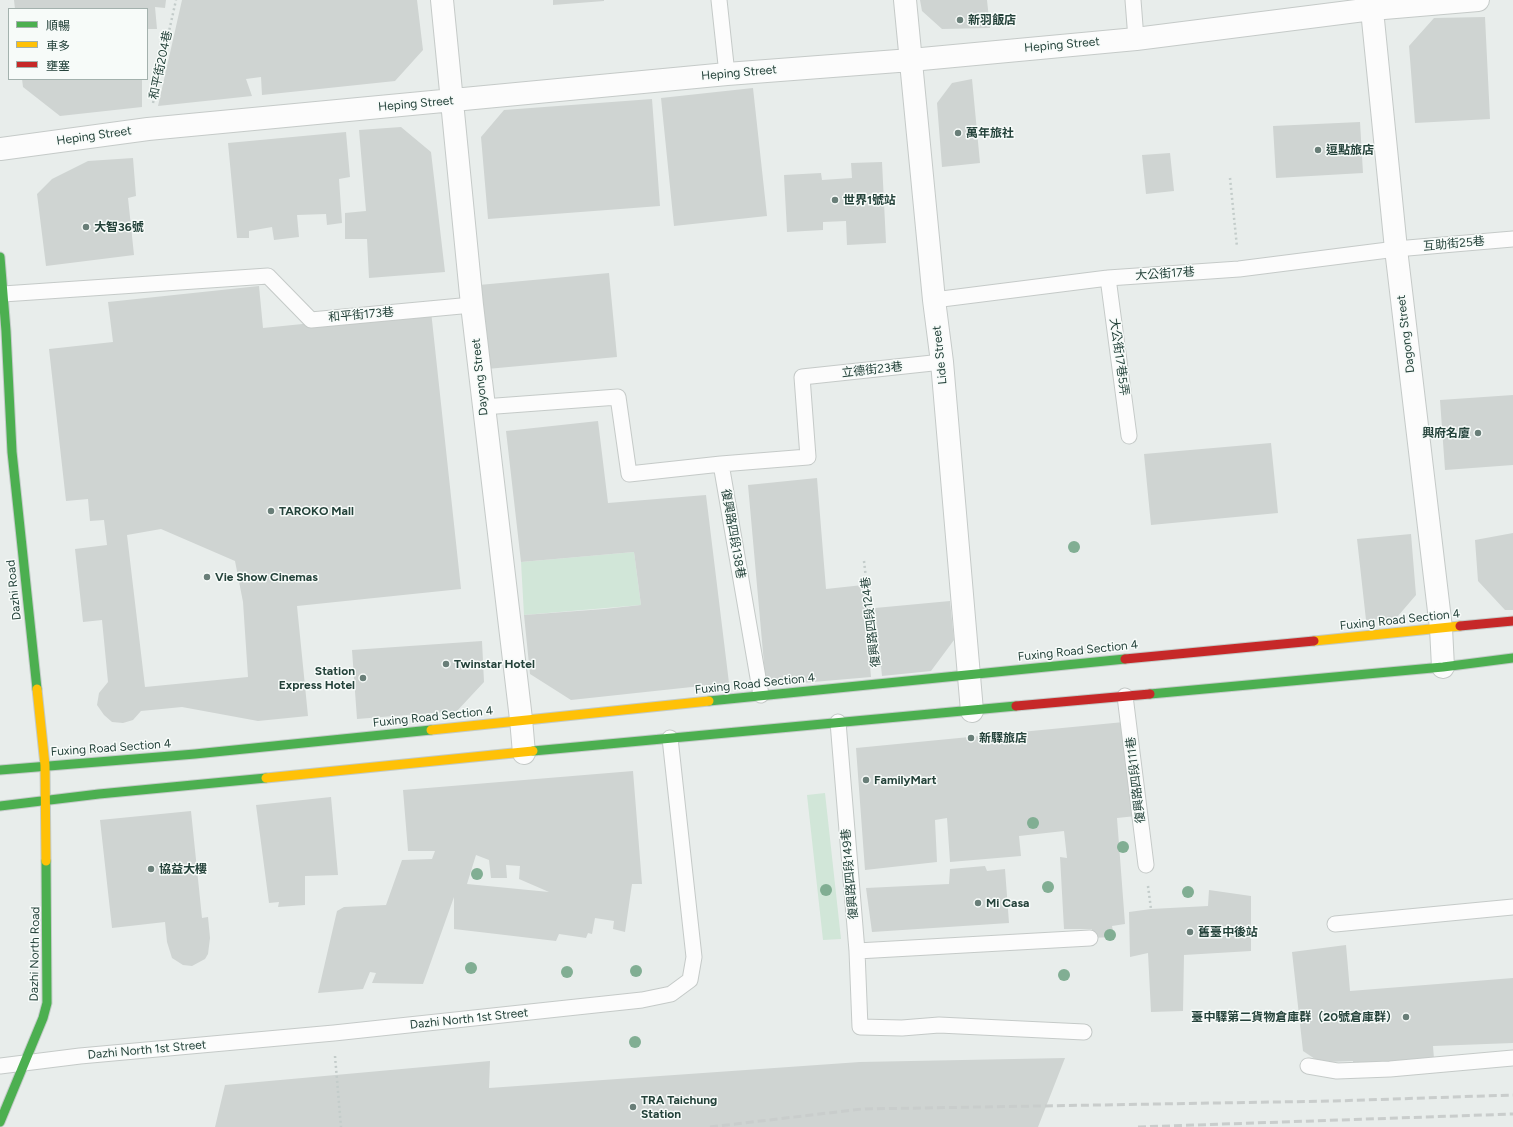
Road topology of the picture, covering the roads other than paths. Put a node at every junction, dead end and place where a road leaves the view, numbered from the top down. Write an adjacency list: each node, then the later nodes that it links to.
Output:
1 (442, 0): 10 (street, Dayong Street)
2 (719, 0): 9 (lane)
3 (905, 0): 8 (street, Lide Street)
4 (1133, 0): 7 (lane)
5 (1478, 0): 6 (street, Heping Street)
6 (1372, 4): 7 (street, Heping Street); 13 (street, Dagong Street)
7 (1136, 38): 8 (street, Heping Street)
8 (911, 60): 9 (street, Heping Street); 17 (street, Lide Street)
9 (727, 74): 10 (street, Heping Street)
10 (453, 100): 11 (street, Heping Street); 18 (street, Dayong Street)
11 (0, 149)
12 (1513, 239): 13 (lane, 互助街25巷)
13 (1396, 249): 15 (lane, 大公街17巷); 25 (street, Dagong Street)
14 (0, 257): 16 (main road, Dazhi Road)
15 (1108, 278): 17 (lane, 大公街17巷); 21 (lane, 大公街17巷5弄)
16 (3, 294): 18 (lane, 和平街173巷); 22 (main road, Dazhi Road)
17 (934, 300): 19 (street, Lide Street)
18 (472, 305): 20 (street, Dayong Street)
19 (942, 362): 23 (lane, 立德街23巷); 28 (street, Lide Street)
20 (483, 407): 23 (lane); 32 (street, Dayong Street)
21 (1130, 436)
22 (6, 452): 36 (main road, Dazhi Road)
23 (721, 464): 29 (lane, 復興路四段138巷)
24 (1513, 621): 25 (main road, Fuxing Road Section 4)
25 (1440, 628): 27 (street, Dagong Street); 28 (main road, Fuxing Road Section 4)
26 (1513, 658): 27 (main road)
27 (1443, 667): 30 (main road)
28 (968, 674): 29 (main road, Fuxing Road Section 4); 31 (street, Lide Street)
29 (761, 695): 32 (main road, Fuxing Road Section 4)
30 (1125, 696): 31 (main road); 40 (lane, 復興路四段111巷)
31 (972, 711): 33 (main road)
32 (521, 719): 35 (street, Dayong Street); 36 (main road, Fuxing Road Section 4)
33 (838, 722): 34 (main road); 44 (lane, 復興路四段149巷)
34 (670, 738): 35 (main road); 47 (lane, Dazhi North 1st Street)
35 (524, 753): 38 (main road)
36 (45, 766): 37 (main road, Fuxing Road Section 4); 38 (main road, Dazhi Road)
37 (0, 770)
38 (46, 801): 39 (main road); 47 (main road, Dazhi North Road)
39 (0, 806)
40 (1146, 866)
41 (1513, 907): 42 (lane)
42 (1335, 924)
43 (1090, 938): 44 (lane)
44 (857, 951): 45 (lane, 復興路四段149巷)
45 (1084, 1032)
46 (1513, 1058): 49 (lane)
47 (26, 1062): 48 (lane, Dazhi North 1st Street); 50 (main road, Dazhi North Road)
48 (0, 1066)
49 (1308, 1066)
50 (0, 1122)

